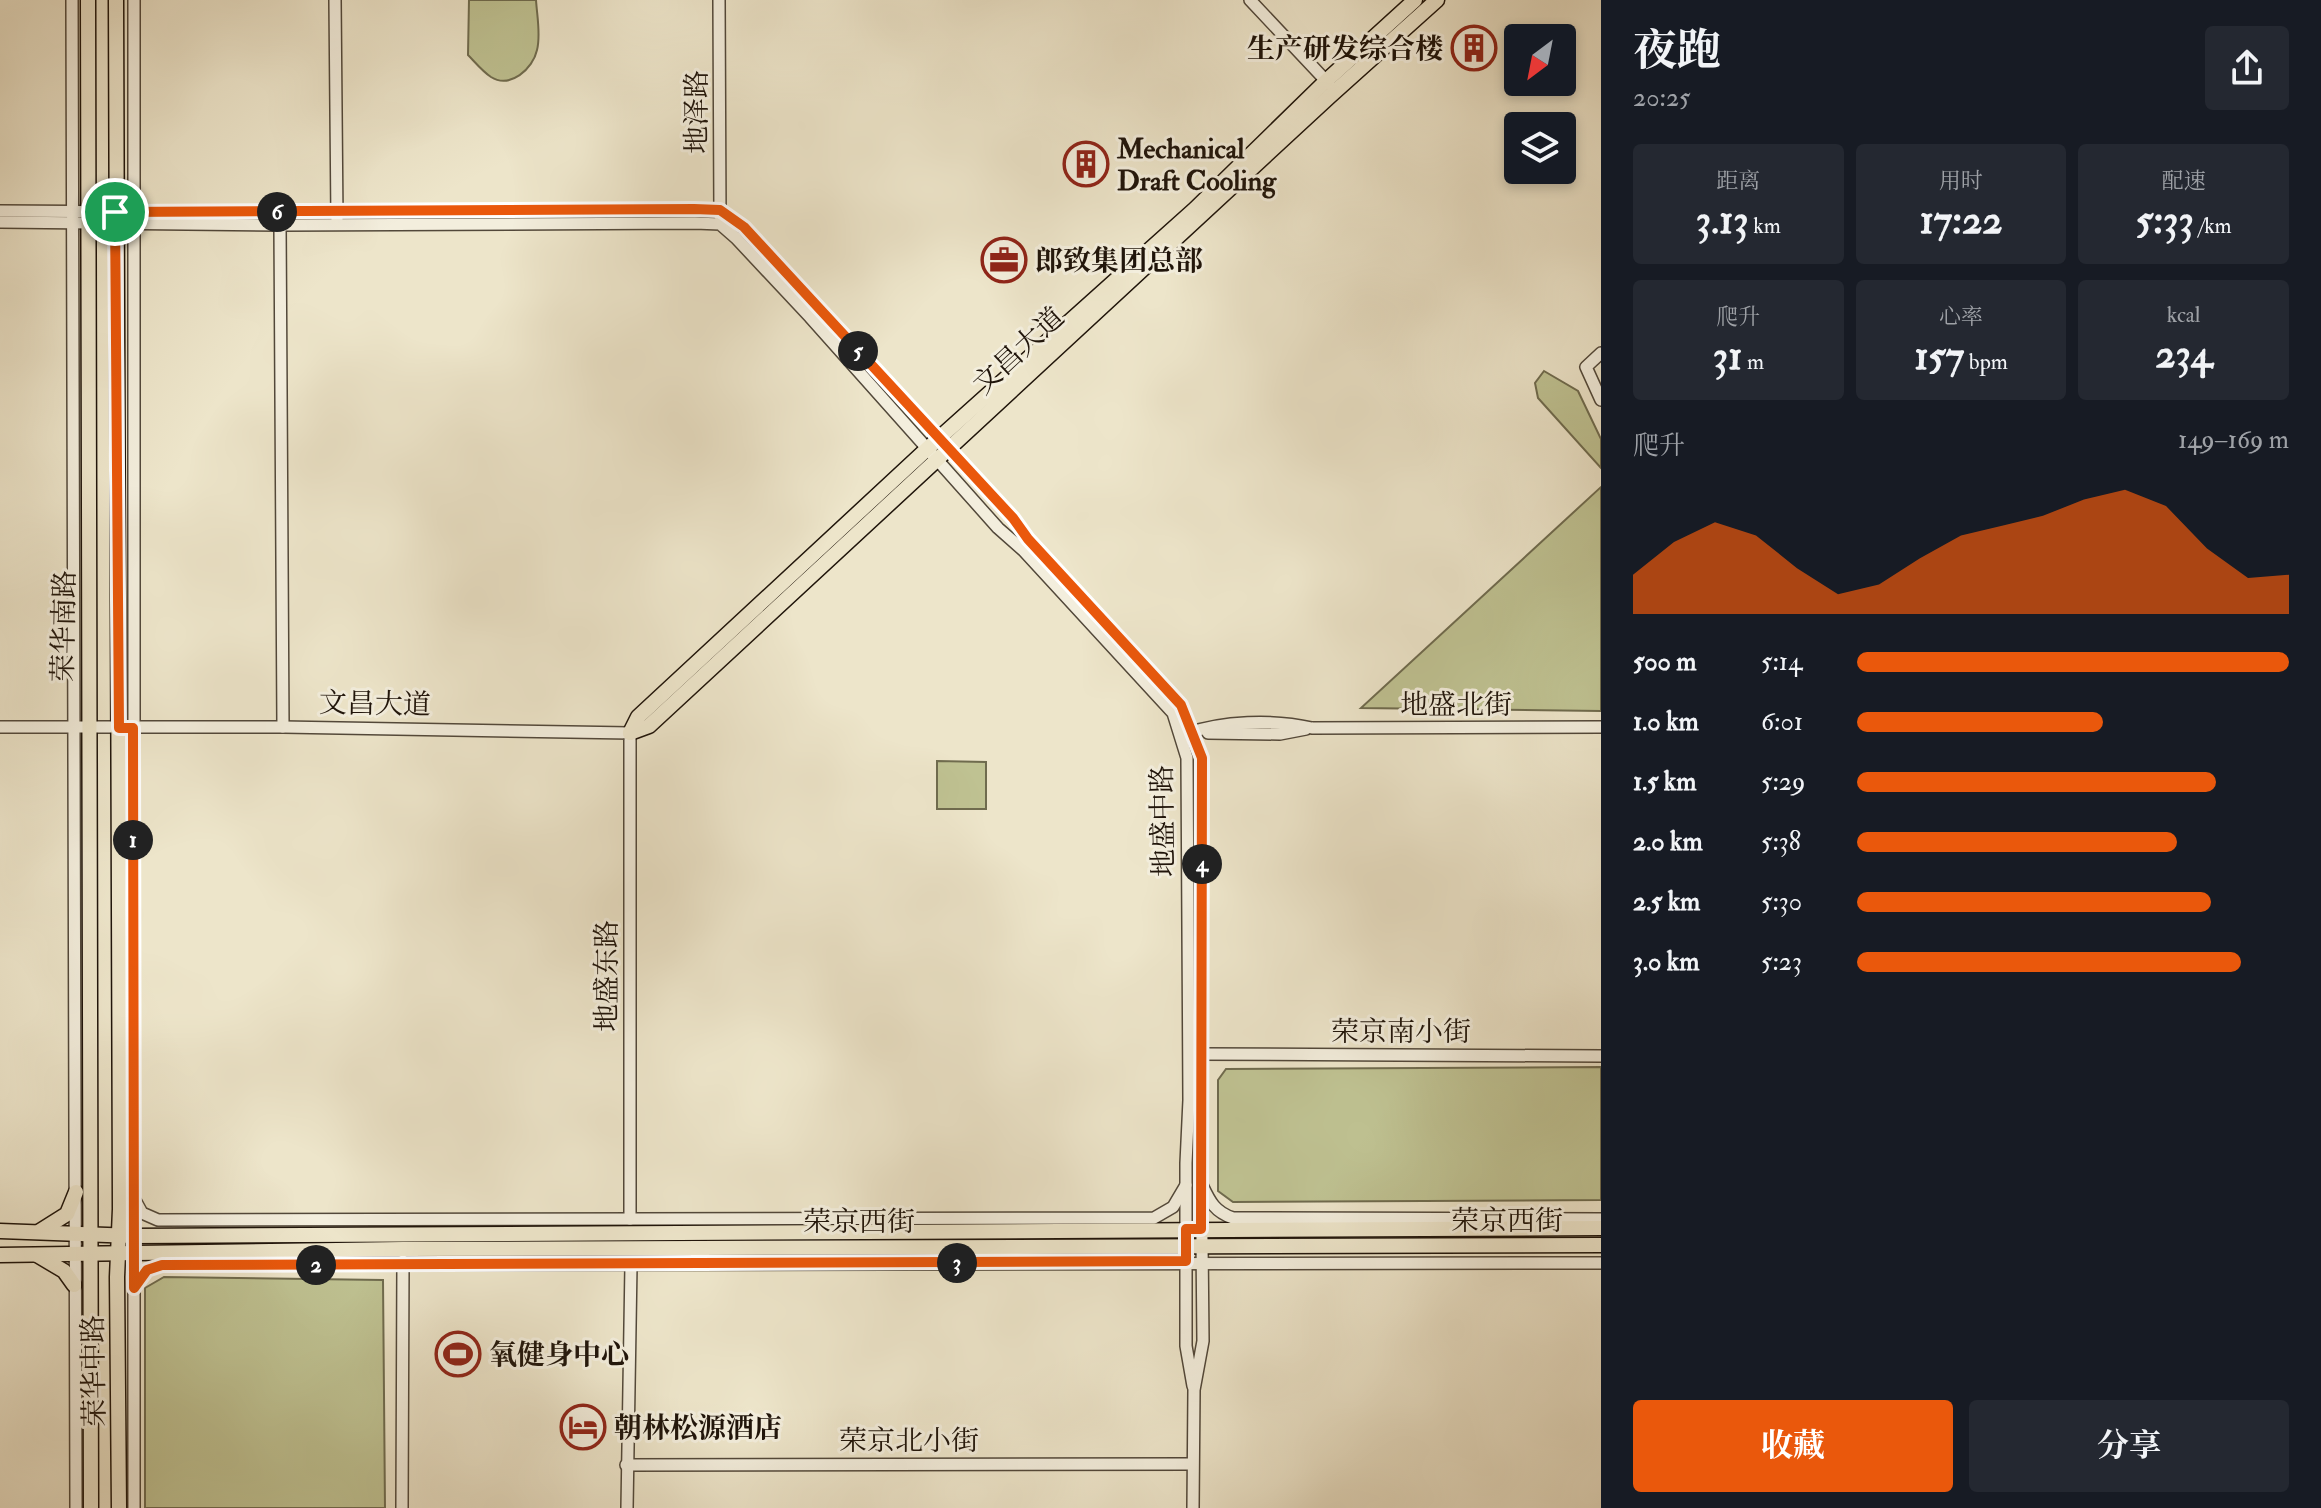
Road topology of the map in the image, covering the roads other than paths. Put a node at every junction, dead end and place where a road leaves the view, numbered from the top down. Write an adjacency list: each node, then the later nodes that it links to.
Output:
1 (72, 0): 12 (street)
2 (88, 0): 10 (main road, 荣华南路)
3 (116, 0): 17 (main road, 荣华南路)
4 (134, 0): 18 (street)
5 (335, 0): 19 (street)
6 (719, 0): 13 (street, 地泽路)
7 (1250, 0): 11 (street)
8 (1415, 0): 11 (main road, 文昌大道)
9 (1437, 0): 11 (main road, 文昌大道)
10 (88, 61): 12 (street); 16 (main road, 荣华南路)
11 (1331, 86): 27 (main road, 文昌大道)
12 (72, 93): 15 (street)
13 (720, 210): 19 (street); 21 (street, 地泽路); 27 (street)
14 (0, 211): 15 (street)
15 (72, 217): 16 (street); 20 (street); 29 (street)
16 (89, 217): 17 (street); 28 (main road, 荣华南路)
17 (115, 218): 18 (street); 25 (main road, 荣华南路)
18 (133, 218): 19 (street); 22 (street); 23 (street)
19 (337, 218): 21 (street); 22 (street)
20 (0, 222)
21 (720, 224): 27 (street)
22 (280, 225): 31 (street)
23 (133, 336): 25 (street); 33 (street)
24 (1601, 353): 26 (street)
25 (116, 376): 33 (main road, 荣华南路)
26 (1601, 400)
27 (938, 449): 36 (main road, 文昌大道); 37 (street, 地盛中路)
28 (90, 563): 29 (street); 35 (main road, 荣华南路)
29 (74, 602): 34 (street)
30 (0, 727): 34 (street, 文昌大道)
31 (283, 727): 33 (street, 文昌大道); 36 (street, 文昌大道)
32 (1601, 727): 37 (street, 地盛北街)
33 (126, 728): 35 (street, 文昌大道); 38 (street); 39 (main road, 荣华南路)
34 (72, 729): 35 (street, 文昌大道); 43 (street)
35 (88, 729): 42 (main road, 荣华南路)
36 (630, 733): 48 (street, 地盛东路)
37 (1186, 734): 40 (street, 地盛中路); 44 (street, 地盛中路)
38 (133, 845): 39 (street); 47 (street)
39 (119, 880): 56 (main road, 荣华南路)
40 (1200, 1054): 41 (street, 荣京南小街); 45 (street, 地盛中路)
41 (1601, 1056)
42 (91, 1062): 43 (street); 55 (main road, 荣华南路)
43 (76, 1097): 46 (street)
44 (1186, 1184): 48 (street); 51 (street, 地盛中路)
45 (1202, 1185): 49 (street); 51 (street, 地盛中路)
46 (76, 1192): 53 (main road); 54 (street)
47 (134, 1198): 48 (street); 56 (street)
48 (630, 1219)
49 (1601, 1219)
50 (1601, 1228): 51 (main road, 荣京西街)
51 (1193, 1229): 56 (main road, 荣京西街); 60 (street)
52 (0, 1231): 53 (main road, 荣京西街)
53 (40, 1231): 54 (main road, 荣京西街)
54 (75, 1233): 55 (main road, 荣京西街); 63 (street)
55 (91, 1233): 56 (main road, 荣京西街); 61 (main road, 荣华南路)
56 (126, 1235): 59 (street); 62 (main road, 荣华中路)
57 (1601, 1245): 60 (main road, 荣京西街)
58 (403, 1249): 59 (main road, 荣京西街); 60 (main road, 荣京西街); 68 (street)
59 (134, 1251): 62 (main road, 荣京西街); 71 (street)
60 (1191, 1251): 66 (street); 69 (street); 73 (street)
61 (90, 1252): 62 (main road, 荣京西街); 63 (main road, 荣京西街); 78 (main road, 荣华中路)
62 (118, 1252): 74 (main road, 荣华中路)
63 (75, 1253): 65 (main road, 荣京西街); 70 (street)
64 (0, 1255): 65 (main road, 荣京西街)
65 (36, 1255): 70 (main road)
66 (1202, 1262): 67 (street); 73 (street)
67 (1601, 1263)
68 (403, 1265): 69 (street); 71 (street); 81 (street)
69 (631, 1265): 76 (street)
70 (74, 1285): 77 (street)
71 (134, 1288): 72 (street)
72 (133, 1377): 74 (street); 80 (street)
73 (1194, 1390): 75 (street)
74 (120, 1413): 79 (main road, 荣华中路)
75 (1192, 1464): 76 (street, 荣京北小街); 83 (street)
76 (626, 1465): 82 (street)
77 (76, 1508)
78 (91, 1508)
79 (119, 1508)
80 (134, 1508)
81 (402, 1508)
82 (627, 1508)
83 (1193, 1508)

